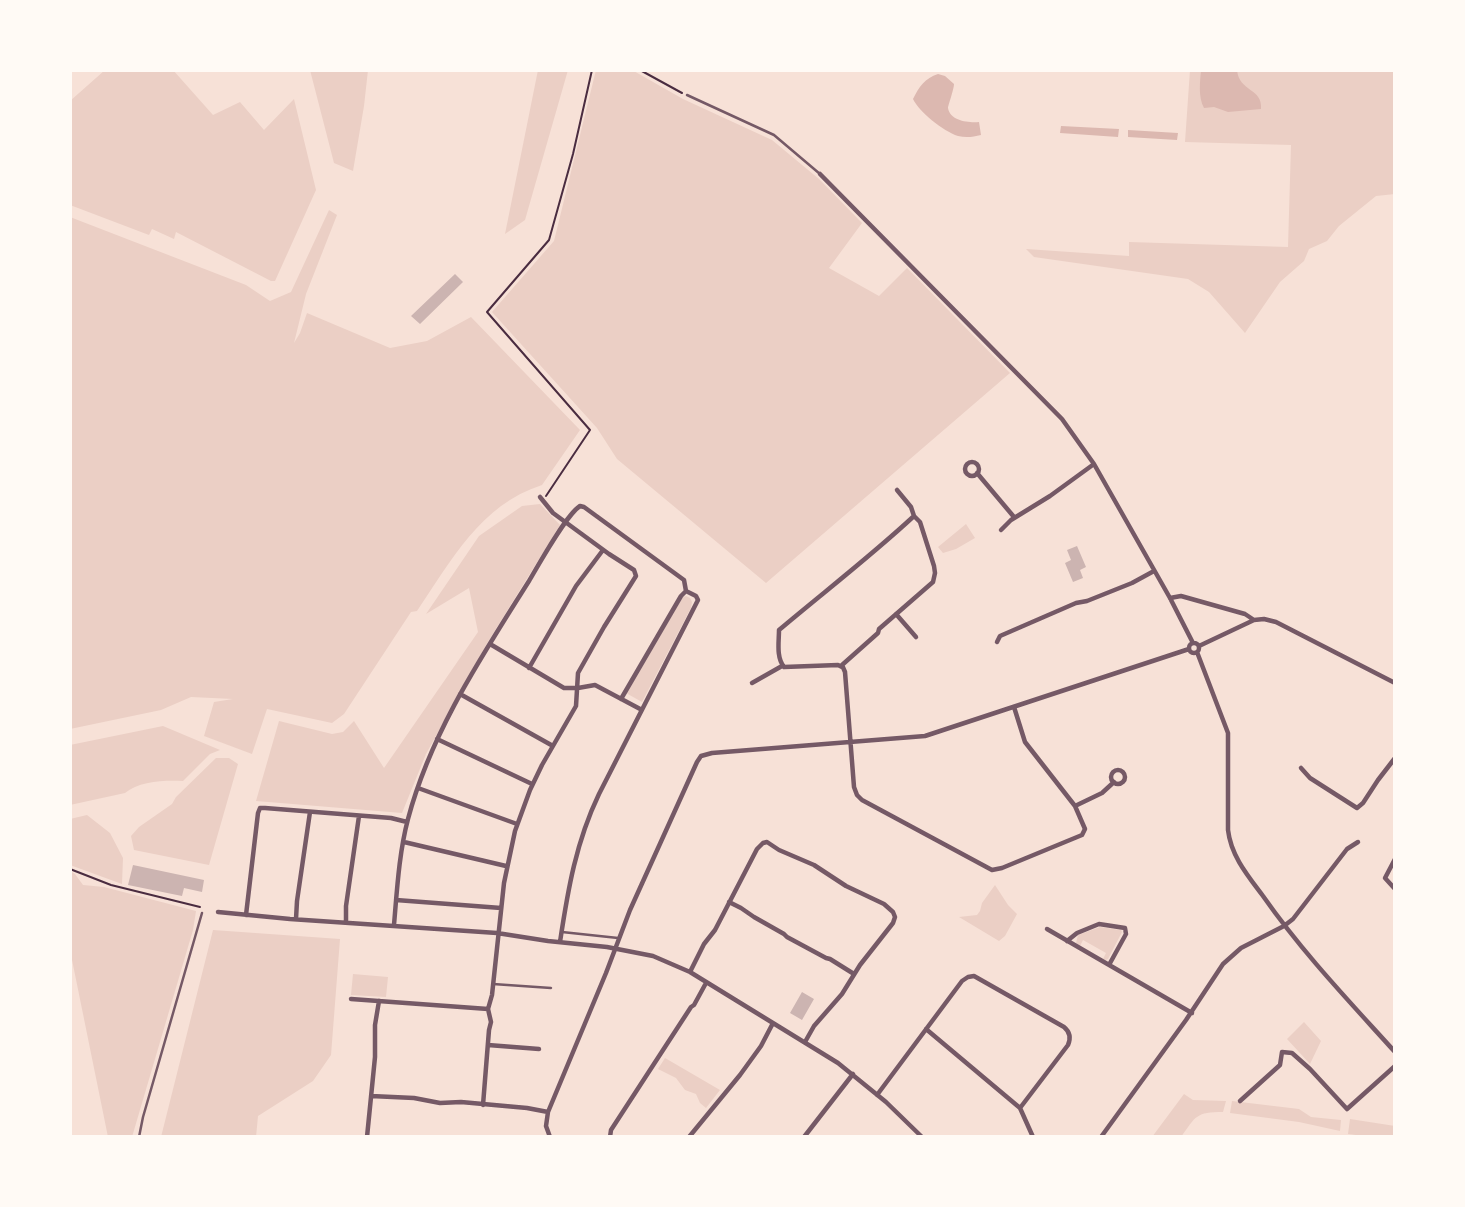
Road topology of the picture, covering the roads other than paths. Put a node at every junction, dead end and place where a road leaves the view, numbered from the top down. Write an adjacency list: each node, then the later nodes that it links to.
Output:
1 (687, 95): 2 (lane)
2 (820, 174): 3 (street)
3 (1094, 464): 8 (street); 12 (street)
4 (977, 473): 8 (street)
5 (897, 490): 7 (street)
6 (541, 499): 9 (street)
7 (914, 516): 15 (street); 24 (street)
8 (1014, 517): 10 (street)
9 (566, 522): 11 (street); 13 (street); 20 (street)
10 (1001, 530)
11 (603, 550): 26 (street); 29 (street)
12 (1154, 571): 14 (street); 18 (street)
13 (686, 591): 31 (street); 33 (street)
14 (1170, 598): 16 (street); 19 (street)
15 (896, 614): 17 (street); 25 (street)
16 (1254, 620): 21 (street); 28 (street)
17 (916, 637)
18 (997, 642)
19 (1193, 643): 21 (street); 22 (street)
20 (490, 644): 26 (street); 30 (street)
21 (1199, 646): 23 (street)
22 (1189, 649): 23 (street); 32 (street)
23 (1197, 652): 61 (street)
24 (782, 666): 25 (street); 27 (street)
25 (842, 667): 35 (street)
26 (529, 668): 29 (street)
27 (751, 683)
28 (1395, 683)
29 (578, 688): 31 (street); 36 (street)
30 (460, 694): 34 (street); 36 (street)
31 (621, 699): 33 (street)
32 (1014, 707): 35 (street); 42 (street)
33 (642, 710): 63 (street)
34 (437, 739): 40 (street); 41 (street)
35 (851, 743): 42 (street); 65 (street)
36 (553, 746): 40 (street)
37 (1395, 758): 38 (street)
38 (1301, 768)
39 (1114, 782): 42 (street)
40 (532, 785): 46 (street)
41 (418, 788): 45 (street); 46 (street)
42 (1076, 806)
43 (310, 812): 44 (street); 57 (street); 58 (street)
44 (359, 816): 45 (street); 59 (street)
45 (407, 822): 47 (street)
46 (517, 824): 50 (street)
47 (404, 842): 50 (street); 52 (street)
48 (1358, 842): 61 (street)
49 (1395, 859): 51 (street)
50 (506, 866): 54 (street)
51 (1395, 889)
52 (396, 900): 54 (street); 60 (street)
53 (729, 902): 70 (street); 71 (street); 71 (street)
54 (501, 908): 64 (street)
55 (218, 912): 57 (street)
56 (202, 913): 93 (lane)
57 (246, 915): 58 (street)
58 (296, 919): 59 (street)
59 (346, 922): 60 (street)
60 (394, 925): 64 (street)
61 (1284, 926): 78 (street); 84 (street)
62 (1046, 929): 66 (street)
63 (562, 932): 65 (lane); 67 (street)
64 (497, 933): 67 (street); 72 (street)
65 (619, 939): 68 (street)
66 (1067, 941): 69 (street); 69 (street)
67 (560, 942): 68 (street)
68 (615, 949): 70 (street); 92 (street)
69 (1109, 965): 78 (street)
70 (690, 972): 73 (street)
71 (855, 974): 81 (street)
72 (493, 984): 74 (lane); 77 (street)
73 (706, 984): 79 (street); 96 (street)
74 (551, 988)
75 (351, 999): 76 (street)
76 (379, 1001): 77 (street); 88 (street)
77 (488, 1009): 82 (street)
78 (1192, 1013): 101 (street)
79 (773, 1023): 81 (street); 97 (street)
80 (926, 1029): 87 (street); 91 (street); 91 (street)
81 (804, 1042): 86 (street)
82 (488, 1045): 83 (street); 90 (street)
83 (539, 1049)
84 (1395, 1052)
85 (1395, 1066): 89 (street)
86 (853, 1074): 87 (street); 98 (street)
87 (877, 1095): 99 (street)
88 (371, 1096): 90 (street); 94 (street)
89 (1240, 1101)
90 (483, 1105): 92 (street)
91 (1020, 1108): 100 (street)
92 (548, 1112): 95 (street)
93 (139, 1137)
94 (367, 1137)
95 (550, 1137)
96 (610, 1137)
97 (689, 1137)
98 (804, 1137)
99 (922, 1137)
100 (1033, 1137)
101 (1101, 1137)

